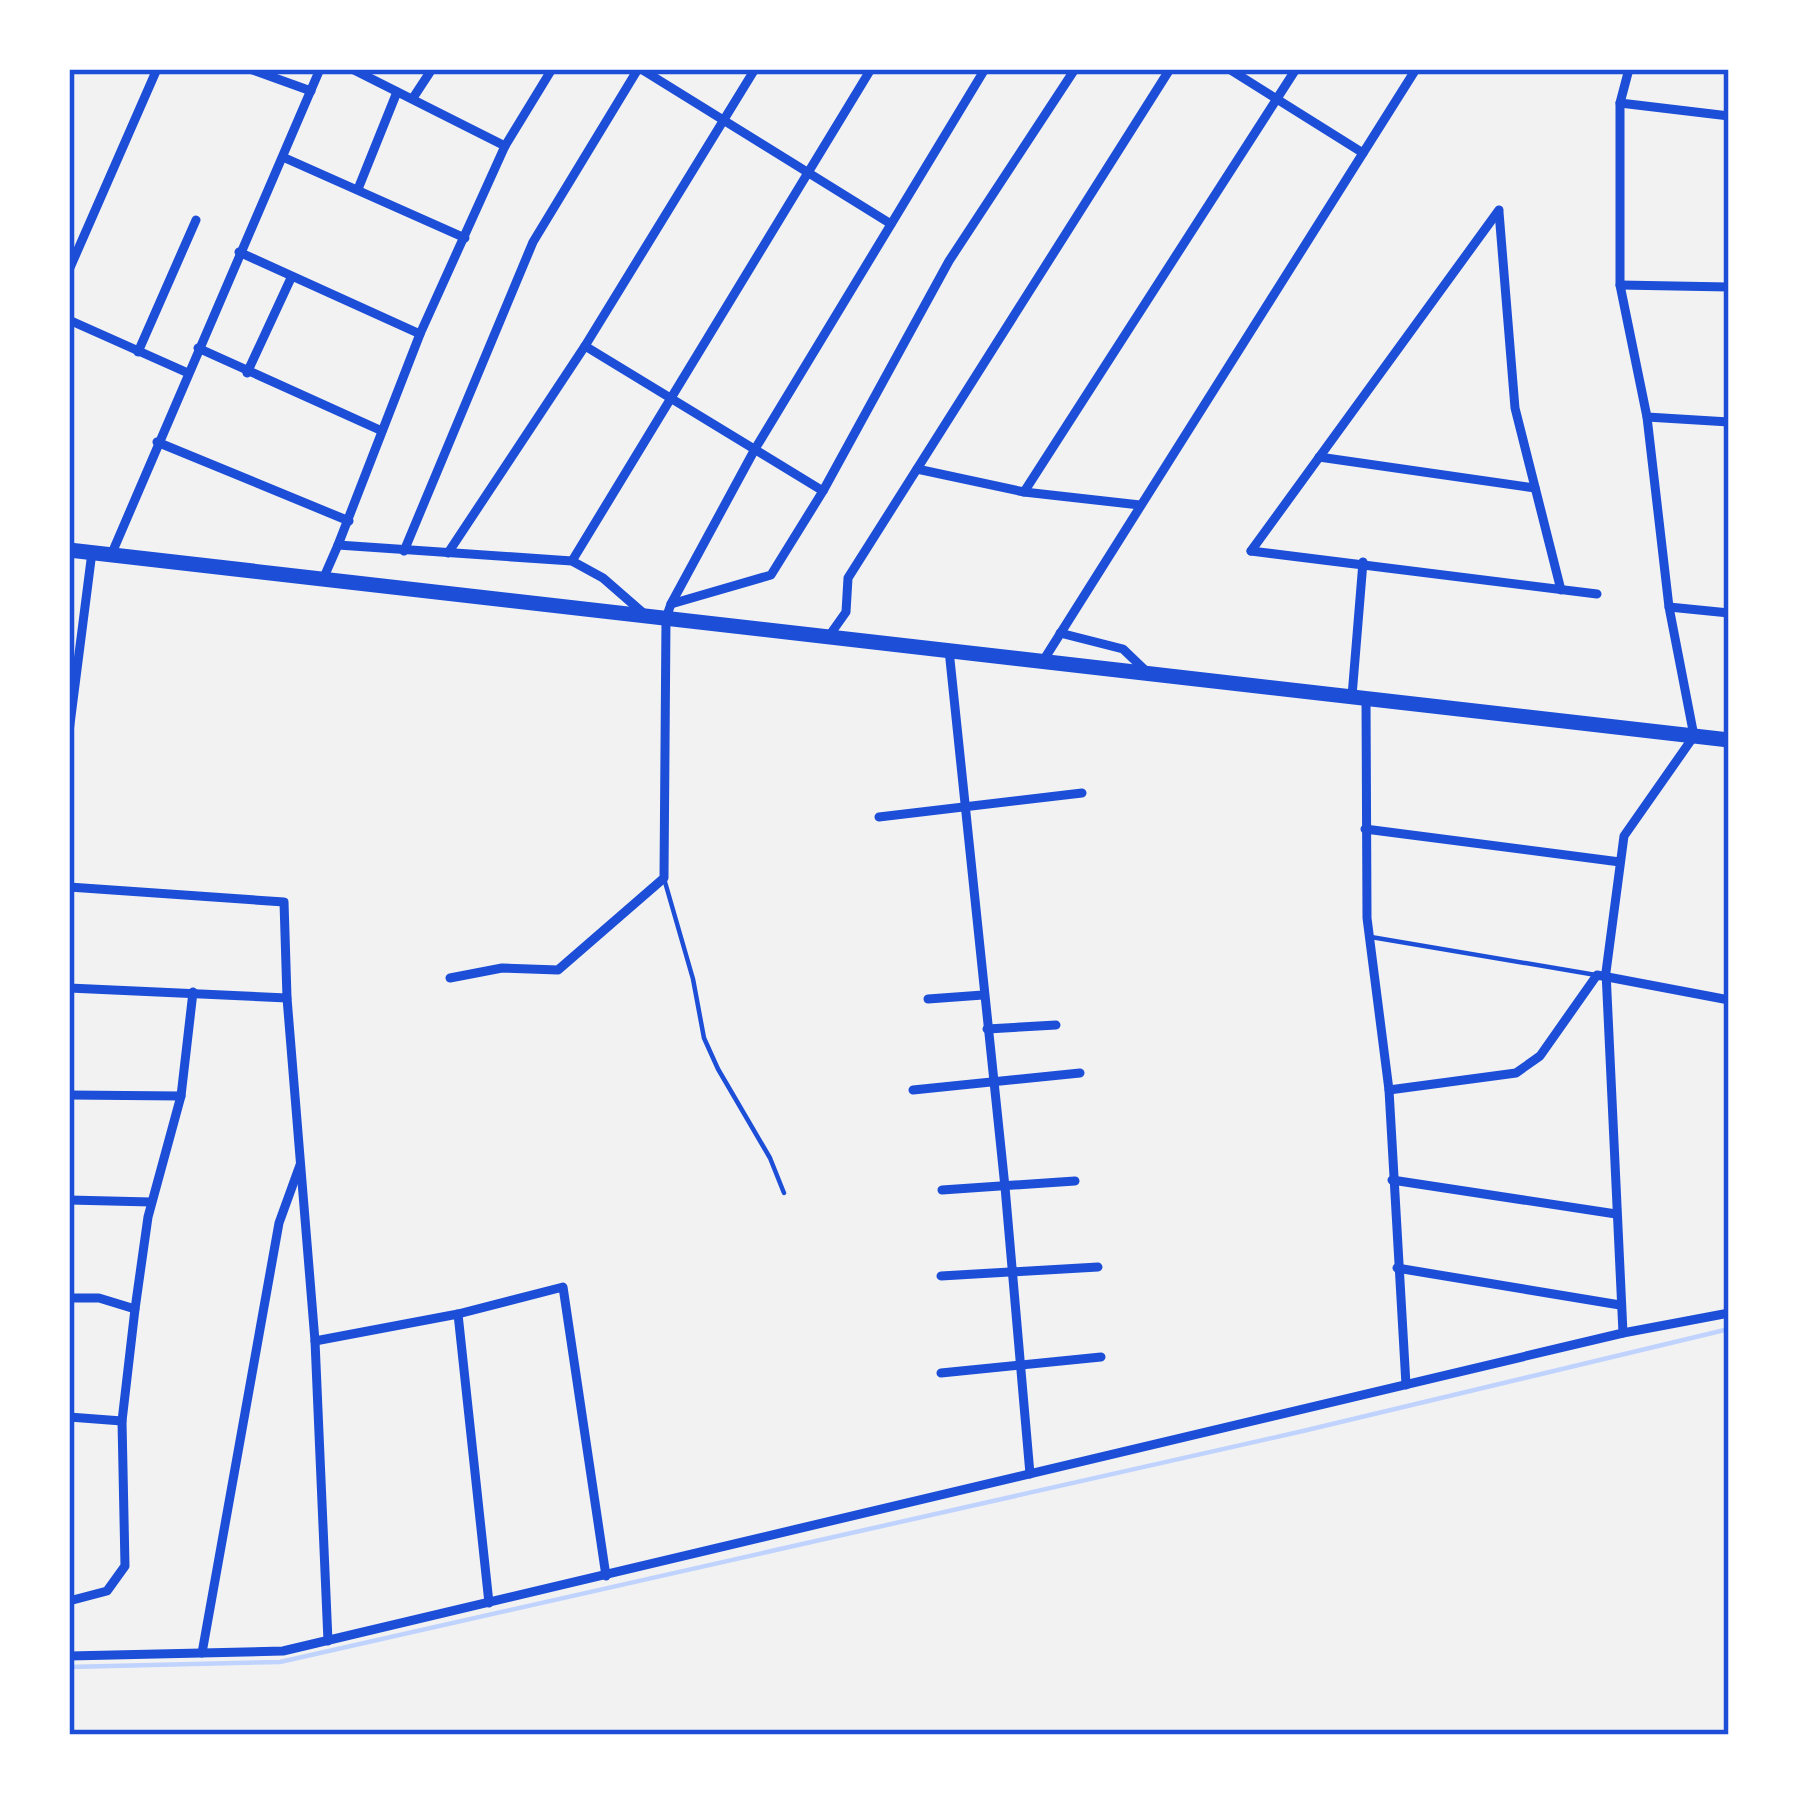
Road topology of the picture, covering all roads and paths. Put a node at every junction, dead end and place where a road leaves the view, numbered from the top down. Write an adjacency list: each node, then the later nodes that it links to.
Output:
1 (157, 69): 34 (street)
2 (250, 69): 17 (street)
3 (320, 69): 18 (street)
4 (352, 69): 19 (street)
5 (432, 69): 20 (street)
6 (552, 69): 25 (street)
7 (640, 69): 24 (street); 60 (street)
8 (755, 69): 24 (street)
9 (871, 69): 28 (street)
10 (985, 69): 31 (street)
11 (1075, 69): 54 (street)
12 (1170, 69): 52 (street)
13 (1229, 69): 21 (street)
14 (1296, 69): 21 (street)
15 (1416, 69): 26 (street)
16 (1629, 69): 22 (street)
17 (267, 73): 18 (street)
18 (311, 92): 27 (street)
19 (398, 92): 20 (street); 29 (street)
20 (412, 98): 25 (street)
21 (1276, 100): 26 (street); 55 (street)
22 (1620, 103): 23 (street); 36 (street)
23 (1729, 116)
24 (723, 121): 28 (street); 40 (street)
25 (505, 146): 32 (street)
26 (1363, 153): 56 (street)
27 (285, 158): 29 (street); 33 (street)
28 (808, 173): 31 (street); 45 (street)
29 (358, 189): 32 (street)
30 (196, 220): 42 (street)
31 (891, 224): 50 (street)
32 (464, 238): 39 (street)
33 (239, 252): 35 (street); 41 (street)
34 (69, 270)
35 (291, 278): 39 (street); 44 (street)
36 (1620, 285): 37 (street); 46 (street)
37 (1729, 287)
38 (69, 320): 42 (street)
39 (420, 334): 48 (street)
40 (585, 346): 45 (street); 63 (street)
41 (198, 349): 43 (street); 44 (street)
42 (137, 352): 43 (street)
43 (188, 373): 49 (street)
44 (247, 373): 48 (street)
45 (671, 398): 50 (street); 64 (street)
46 (1647, 417): 47 (street); 69 (street)
47 (1729, 422)
48 (382, 431): 57 (street)
49 (157, 442): 57 (street); 62 (street)
50 (755, 449): 54 (street); 70 (street)
51 (1319, 458): 53 (street); 53 (street); 65 (street)
52 (917, 469): 55 (street); 74 (street)
53 (1535, 488): 67 (street)
54 (823, 491): 70 (street)
55 (1024, 492): 56 (street)
56 (1140, 505): 73 (street)
57 (349, 521): 58 (street)
58 (338, 545): 60 (street); 66 (street)
59 (69, 550): 61 (main road)
60 (404, 550): 63 (street)
61 (92, 552): 62 (main road); 79 (street)
62 (112, 553): 66 (main road)
63 (448, 553): 64 (street)
64 (572, 561): 72 (street)
65 (1364, 562): 67 (street); 78 (street)
66 (324, 577): 72 (main road)
67 (1561, 590): 68 (street)
68 (1598, 594)
69 (1669, 608): 71 (street); 80 (street)
70 (669, 611): 72 (main road); 74 (main road); 87 (street)
71 (1729, 613)
72 (646, 616)
73 (1060, 633): 76 (street); 77 (street)
74 (829, 637): 75 (main road)
75 (949, 650): 76 (main road); 83 (street)
76 (1043, 661): 77 (main road)
77 (1148, 673): 78 (main road)
78 (1359, 697): 80 (main road); 85 (street)
79 (69, 732)
80 (1694, 736): 81 (main road); 86 (street)
81 (1729, 740)
82 (1082, 794): 83 (street)
83 (965, 807): 84 (street); 94 (street)
84 (879, 817)
85 (1365, 829): 86 (street); 89 (street)
86 (1620, 862): 90 (street)
87 (664, 878): 91 (street); 111 (lane)
88 (69, 887): 95 (street)
89 (1371, 937): 90 (lane); 103 (street)
90 (1602, 977): 97 (street); 103 (street); 114 (street)
91 (450, 978)
92 (69, 988): 93 (street)
93 (193, 992): 95 (street); 105 (street)
94 (983, 995): 96 (street); 99 (street)
95 (287, 998): 106 (street)
96 (928, 999)
97 (1729, 1000)
98 (1055, 1024): 99 (street)
99 (987, 1029): 101 (street)
100 (1080, 1073): 101 (street)
101 (992, 1082): 102 (street); 109 (street)
102 (914, 1090)
103 (1389, 1090): 107 (street)
104 (69, 1095): 105 (street)
105 (182, 1096): 113 (street)
106 (302, 1160): 125 (street); 137 (street)
107 (1392, 1180): 114 (street); 116 (street)
108 (1075, 1181): 109 (street)
109 (1005, 1187): 110 (street); 117 (street)
110 (942, 1190)
111 (784, 1193)
112 (69, 1200): 113 (street)
113 (152, 1202): 121 (street)
114 (1616, 1214): 120 (street)
115 (1098, 1267): 117 (street)
116 (1397, 1268): 120 (street); 129 (street)
117 (1010, 1272): 118 (street); 127 (street)
118 (941, 1276)
119 (69, 1298): 121 (street)
120 (1620, 1305): 124 (street)
121 (135, 1309): 131 (street)
122 (1729, 1312): 124 (street)
123 (458, 1314): 125 (street); 133 (street); 135 (street)
124 (1622, 1333): 129 (street)
125 (316, 1341): 136 (street)
126 (1101, 1357): 127 (street)
127 (1019, 1365): 128 (street); 132 (street)
128 (941, 1373)
129 (1406, 1385): 132 (street)
130 (69, 1417): 131 (street)
131 (122, 1421): 134 (street)
132 (1030, 1474): 133 (street)
133 (606, 1576): 135 (street)
134 (69, 1601)
135 (489, 1603): 136 (street)
136 (328, 1641): 137 (street)
137 (202, 1653): 138 (street)
138 (69, 1656)

